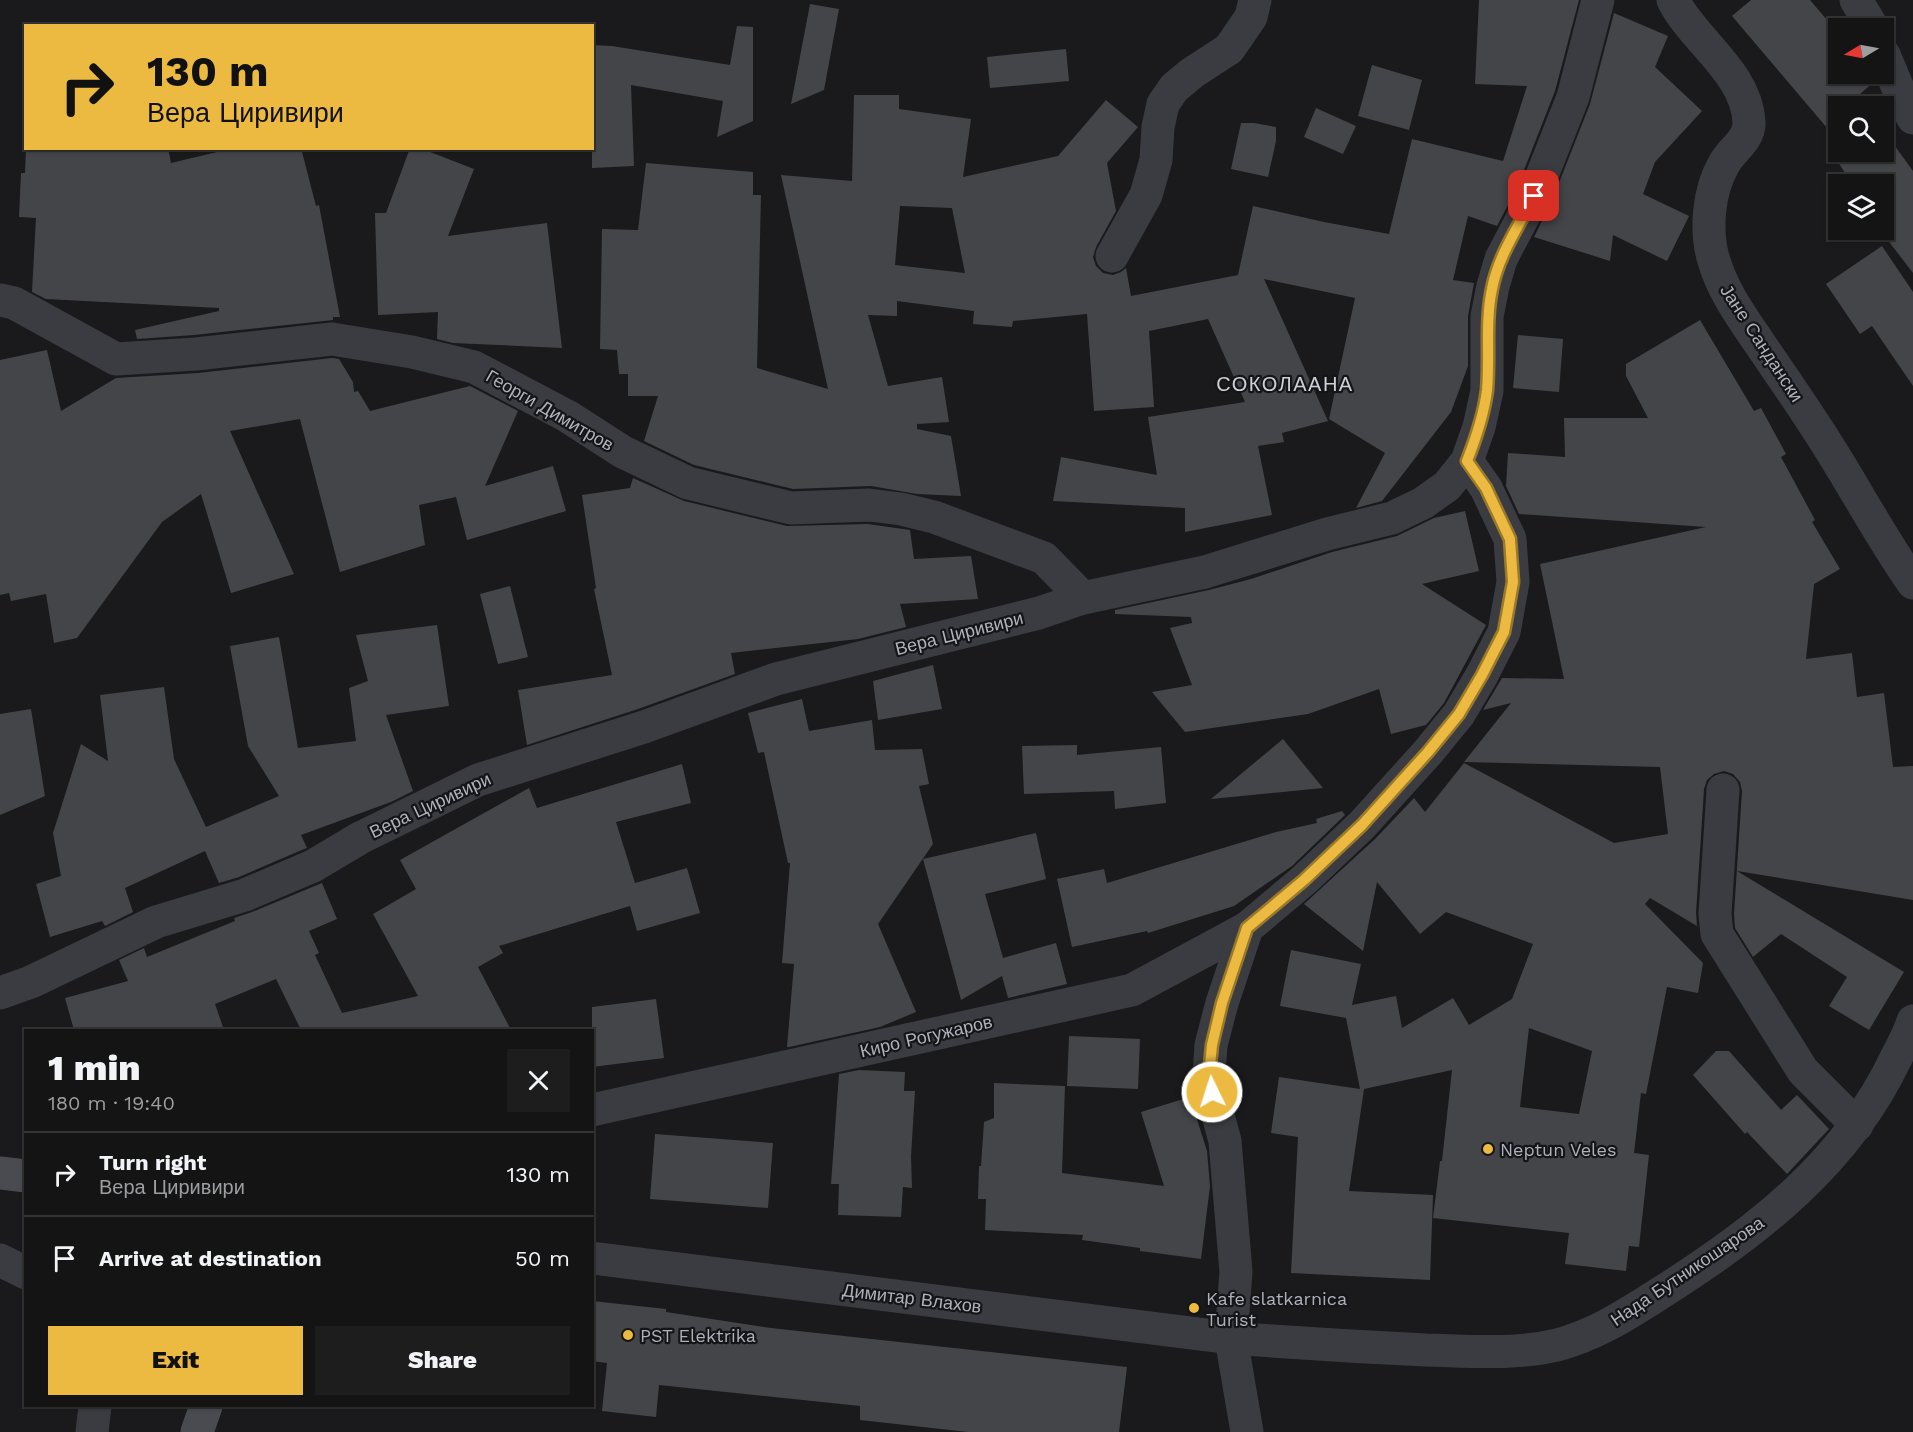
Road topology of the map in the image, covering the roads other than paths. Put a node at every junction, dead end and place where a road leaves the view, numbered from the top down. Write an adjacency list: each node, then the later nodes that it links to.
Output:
1 (1255, 0): 8 (street)
2 (1598, 0): 10 (street, Вера Циривири)
3 (1673, 0): 11 (street, Јане Сандански)
4 (1856, 0): 5 (street)
5 (1867, 18)
6 (1894, 79): 7 (street)
7 (1913, 118)
8 (1112, 256)
9 (0, 300): 12 (street, Георги Димитров)
10 (1467, 461): 12 (street, Вера Циривири); 14 (street, Киро Рогужаров)
11 (1913, 583)
12 (1083, 598): 15 (street, Вера Циривири)
13 (1723, 790): 18 (street)
14 (1247, 928): 17 (street, Киро Рогужаров); 24 (street)
15 (0, 993)
16 (1913, 1021): 18 (street, Нада Бутникошарова)
17 (594, 1110)
18 (1857, 1125): 24 (street, Нада Бутникошарова)
19 (0, 1173): 20 (main road)
20 (24, 1176)
21 (594, 1257): 24 (street, Димитар Влахов)
22 (0, 1260): 23 (street)
23 (24, 1272)
24 (1231, 1338): 30 (street)
25 (95, 1407): 28 (street)
26 (195, 1407): 29 (main road)
27 (206, 1407): 29 (main road)
28 (92, 1432)
29 (196, 1432)
30 (1247, 1432)

